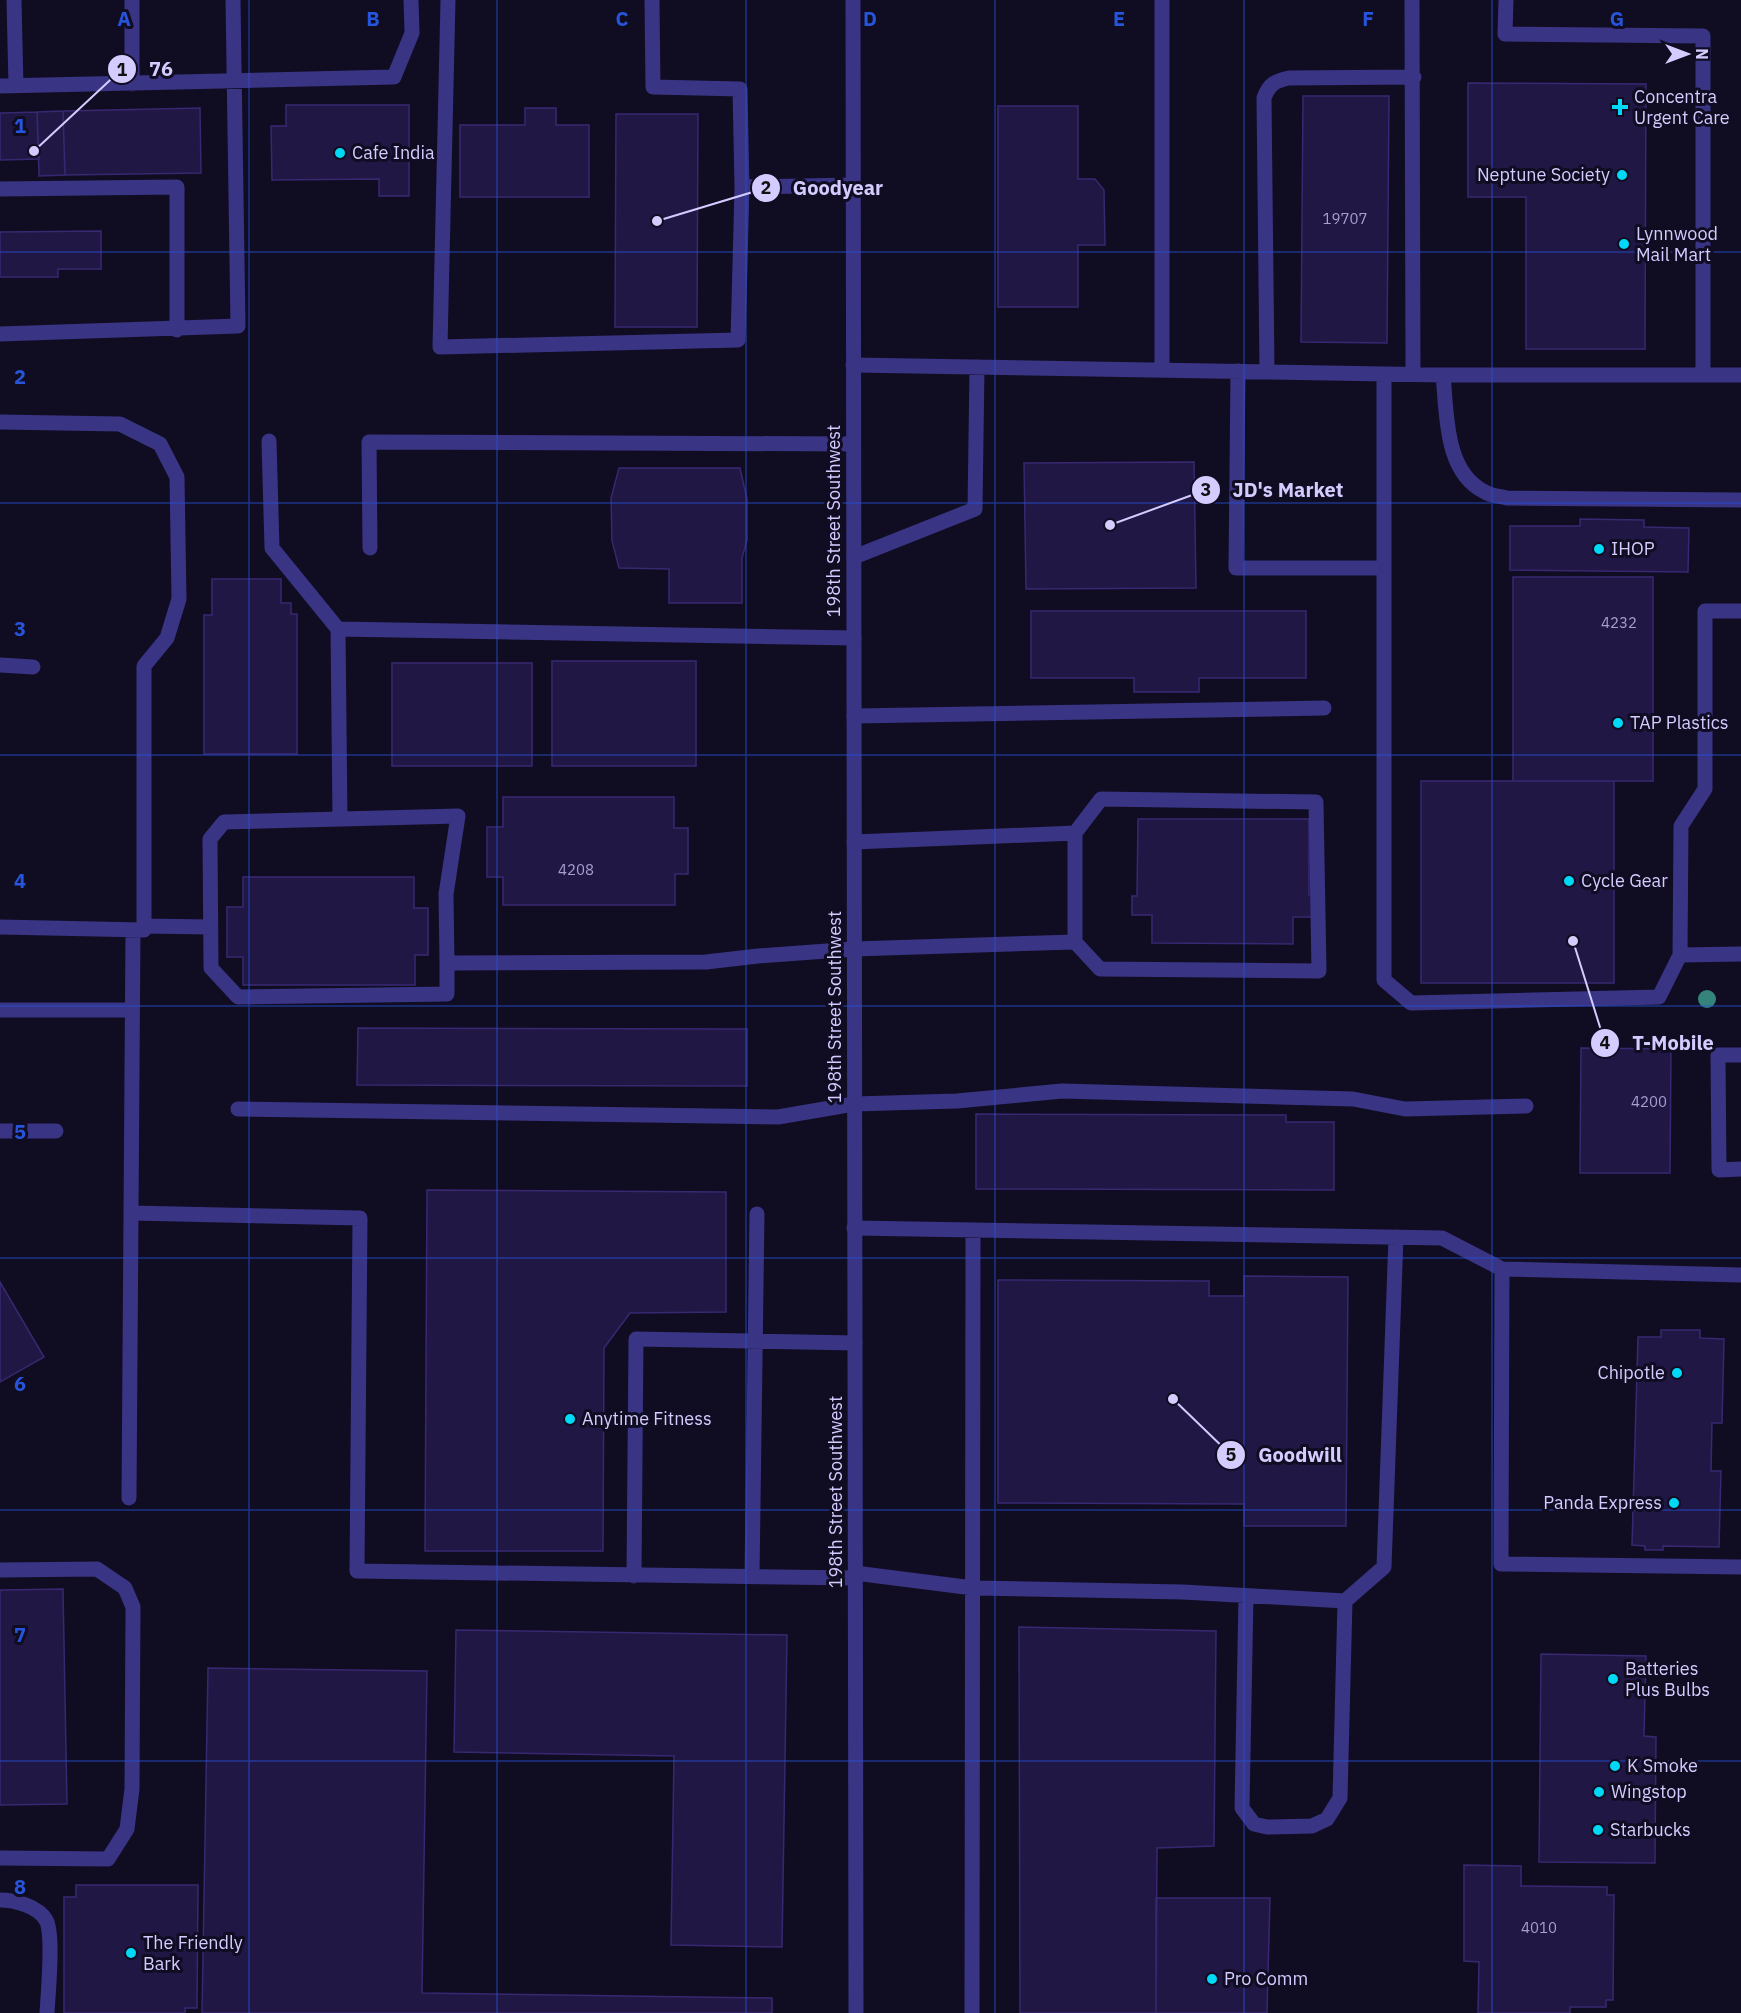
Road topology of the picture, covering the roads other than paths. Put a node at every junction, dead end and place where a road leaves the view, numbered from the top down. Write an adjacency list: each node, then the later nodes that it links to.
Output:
1 (14, 0): 15 (street)
2 (132, 0): 13 (street)
3 (233, 0): 12 (street)
4 (411, 0): 12 (street)
5 (448, 0): 17 (street)
6 (652, 0): 17 (street)
7 (853, 0): 16 (street, 198th Street Southwest)
8 (1162, 0): 23 (street)
9 (1412, 0): 11 (street)
10 (1506, 0): 29 (street)
11 (1414, 77): 25 (street); 27 (street)
12 (235, 82): 13 (street); 19 (street)
13 (132, 84): 15 (street)
14 (0, 86): 15 (street)
15 (16, 86)
16 (853, 185): 17 (street); 21 (street, 198th Street Southwest)
17 (742, 187)
18 (0, 189): 19 (street)
19 (177, 330): 20 (street)
20 (0, 334)
21 (853, 365): 22 (street); 33 (street, 198th Street Southwest)
22 (977, 367): 23 (street); 36 (street)
23 (1162, 370): 24 (street)
24 (1238, 371): 25 (street); 37 (street)
25 (1267, 372): 26 (street)
26 (1384, 374): 27 (street); 37 (street)
27 (1413, 375): 28 (street)
28 (1443, 375): 29 (street); 34 (street)
29 (1703, 375): 30 (street)
30 (1741, 375)
31 (0, 422): 50 (street)
32 (269, 441): 39 (street)
33 (853, 444): 35 (street); 36 (street, 198th Street Southwest)
34 (1741, 500)
35 (370, 548)
36 (854, 557): 40 (street, 198th Street Southwest)
37 (1384, 568): 54 (street)
38 (1741, 611): 54 (street)
39 (338, 628): 40 (street); 45 (street)
40 (854, 638): 44 (street, 198th Street Southwest)
41 (0, 665): 42 (street)
42 (33, 667)
43 (1324, 708): 44 (street)
44 (854, 717): 47 (street, 198th Street Southwest)
45 (340, 819): 49 (street); 55 (street)
46 (1075, 833): 47 (street); 51 (street); 51 (street)
47 (854, 842): 52 (street, 198th Street Southwest)
48 (0, 927): 50 (street)
49 (210, 927): 50 (street); 55 (street)
50 (139, 928): 57 (street)
51 (1075, 942): 52 (street)
52 (854, 949): 55 (street); 59 (street, 198th Street Southwest)
53 (1741, 954): 54 (street)
54 (1680, 955)
55 (447, 963)
56 (0, 1010): 57 (street)
57 (132, 1010): 65 (street)
58 (1741, 1055): 64 (street)
59 (854, 1104): 60 (street); 61 (street); 67 (street, 198th Street Southwest)
60 (1526, 1106)
61 (238, 1109)
62 (0, 1131): 63 (street)
63 (56, 1131)
64 (1741, 1169)
65 (131, 1213): 74 (street); 77 (street)
66 (758, 1214): 72 (street)
67 (854, 1228): 68 (street); 73 (street, 198th Street Southwest)
68 (973, 1231): 69 (street); 80 (street)
69 (1396, 1237): 70 (street); 82 (street)
70 (1502, 1269): 71 (street); 75 (street)
71 (1741, 1275)
72 (757, 1342): 73 (street); 77 (street); 79 (street)
73 (855, 1343): 78 (street, 198th Street Southwest)
74 (129, 1498)
75 (1741, 1567)
76 (0, 1570): 83 (street)
77 (634, 1576): 79 (street)
78 (855, 1576): 79 (street); 80 (street); 86 (street, 198th Street Southwest)
79 (752, 1577)
80 (973, 1588): 81 (street); 87 (street)
81 (1246, 1596): 82 (street); 82 (street)
82 (1344, 1601)
83 (0, 1858)
84 (0, 1900): 85 (street)
85 (47, 2013)
86 (856, 2013)
87 (972, 2013)

